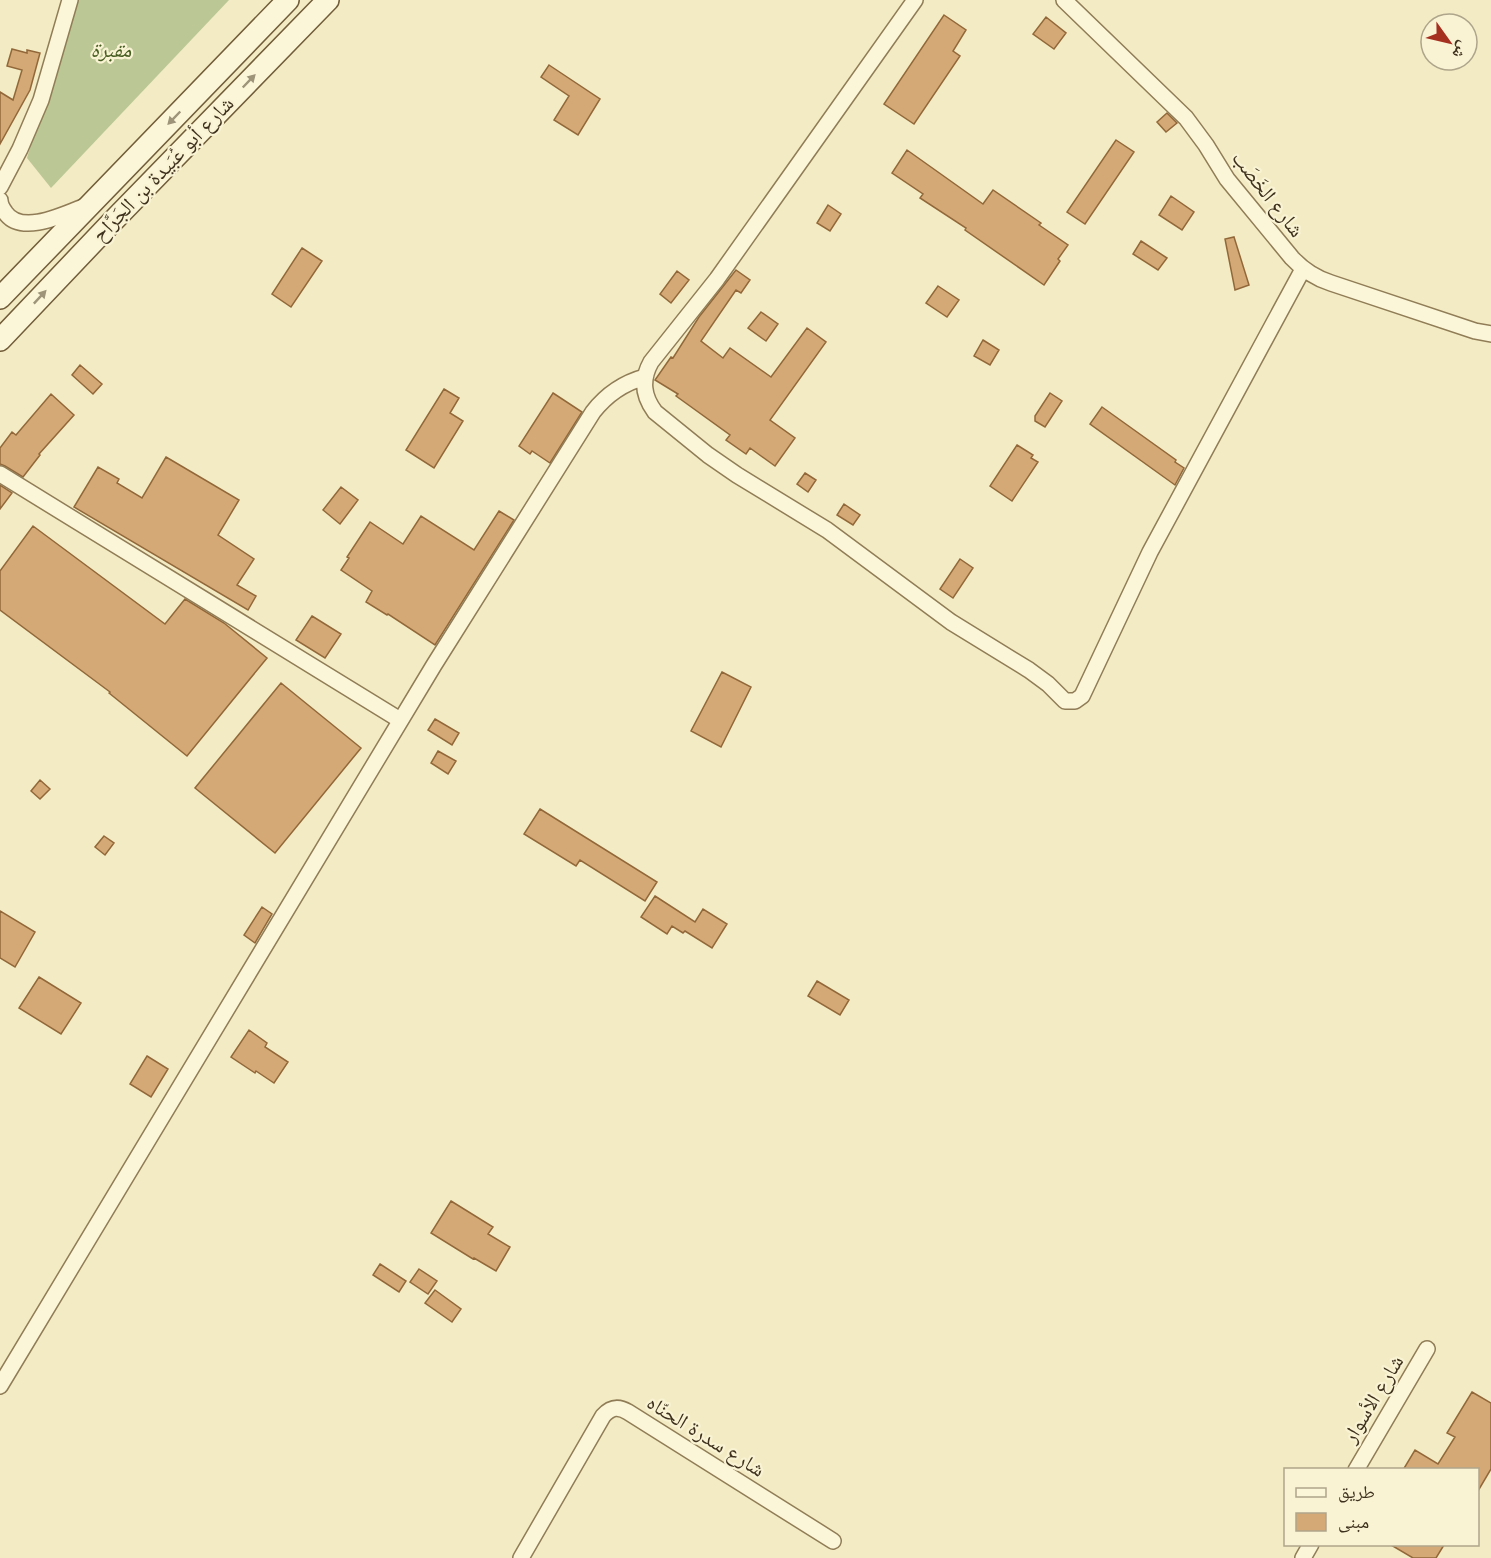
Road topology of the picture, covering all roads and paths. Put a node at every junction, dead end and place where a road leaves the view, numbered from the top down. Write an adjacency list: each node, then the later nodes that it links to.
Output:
1 (70, 0): 6 (street)
2 (288, 0): 8 (main road, شارع أبو عُبَيدة بن الجَرَّاح, one-way to 8)
3 (328, 0): 12 (main road, شارع أبو عُبَيدة بن الجَرَّاح, one-way to 3)
4 (915, 0): 13 (street)
5 (1064, 0): 9 (street, شارع الخَصَب)
6 (0, 187)
7 (0, 200): 8 (street)
8 (91, 204): 10 (main road, شارع أبو عُبَيدة بن الجَرَّاح)
9 (1303, 269): 11 (street, شارع الخَصَب); 13 (street)
10 (0, 298)
11 (1491, 334)
12 (0, 340)
13 (645, 377): 15 (street)
14 (0, 474): 15 (street)
15 (400, 720): 17 (street)
16 (1427, 1349): 18 (street, شارع الأسوار)
17 (0, 1386)
18 (1357, 1468)
19 (833, 1541): 20 (street, شارع سدرة الحنّاه)
20 (521, 1558)

